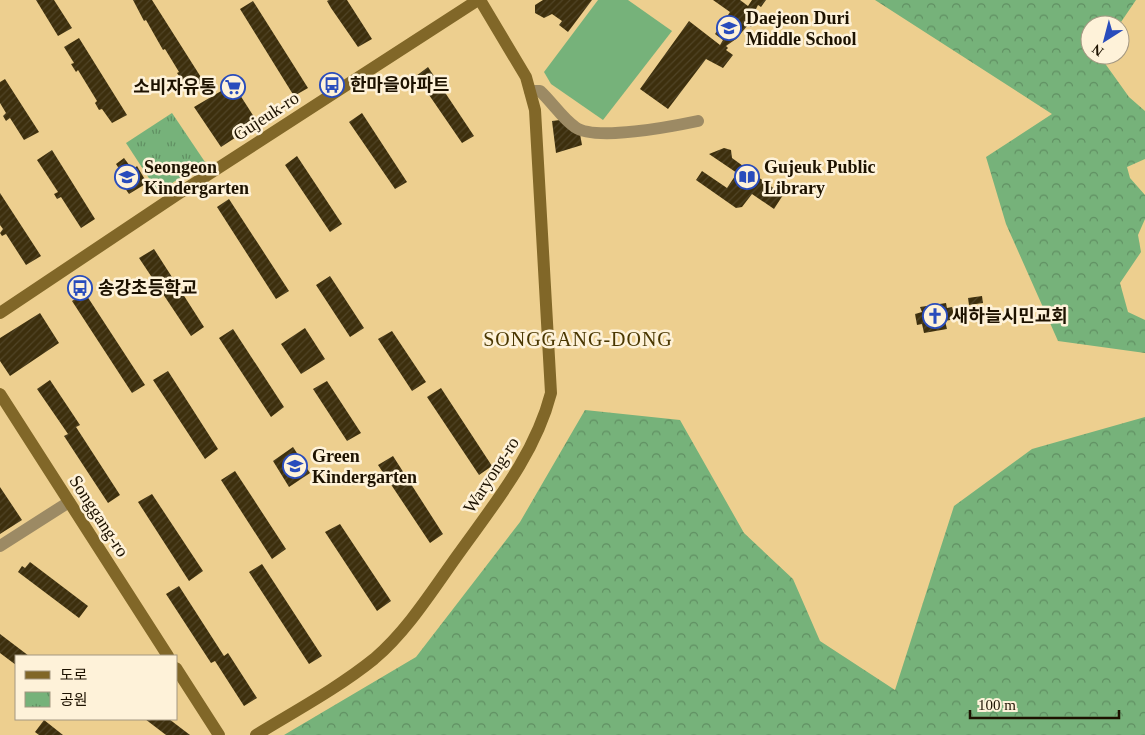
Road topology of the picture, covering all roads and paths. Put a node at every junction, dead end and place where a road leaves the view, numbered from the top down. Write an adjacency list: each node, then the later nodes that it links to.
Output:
1 (479, 0): 2 (main road, Waryong-ro); 4 (main road, Gujeuk-ro)
2 (530, 90): 3 (street); 11 (main road, Waryong-ro)
3 (698, 121)
4 (0, 313)
5 (0, 394): 6 (main road, Songgang-ro)
6 (69, 502): 7 (street); 8 (main road, Songgang-ro)
7 (0, 546)
8 (167, 655)
9 (178, 671): 10 (main road)
10 (219, 735)
11 (256, 735)

